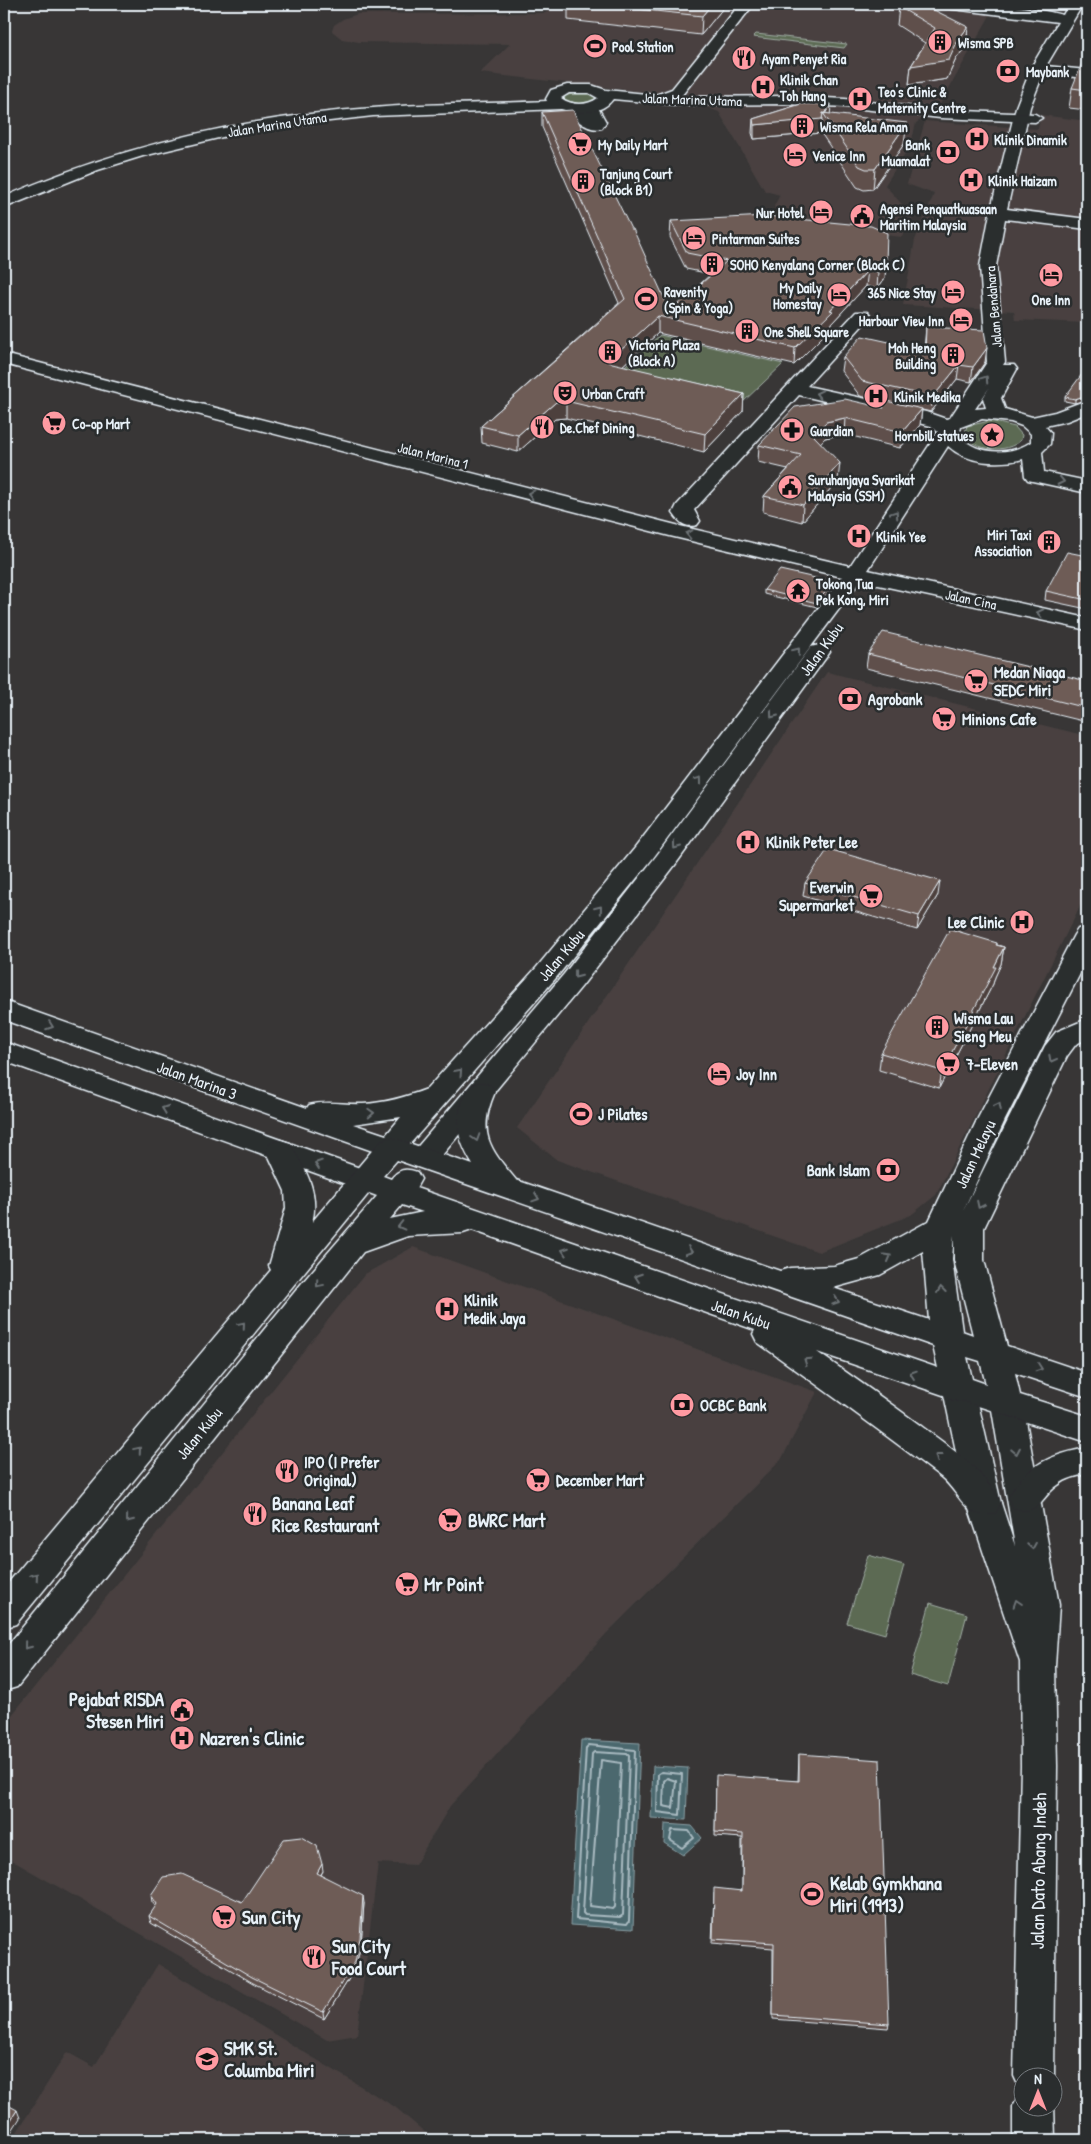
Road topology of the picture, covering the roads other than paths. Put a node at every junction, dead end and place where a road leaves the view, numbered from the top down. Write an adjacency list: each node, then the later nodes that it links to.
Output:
1 (747, 4): 13 (street)
2 (760, 4): 14 (street)
3 (945, 4): 7 (street)
4 (977, 4): 7 (street)
5 (1014, 4): 8 (street)
6 (1080, 5): 8 (street); 9 (street); 11 (street)
7 (999, 6): 8 (street)
8 (1044, 10): 9 (street)
9 (1065, 20): 11 (street)
10 (1066, 58): 12 (street)
11 (1045, 71): 12 (street); 19 (street, Jalan Bendahara)
12 (1086, 73)
13 (658, 99): 14 (street, Jalan Marina Utama); 17 (street, Jalan Marina Utama)
14 (715, 100): 18 (street, Jalan Marina Utama)
15 (562, 103): 16 (street, Jalan Marina Utama); 17 (street); 17 (street); 20 (street, Jalan Marina Utama)
16 (528, 107): 17 (street); 22 (street, Jalan Marina Utama)
17 (597, 108): 18 (street, Jalan Marina Utama)
18 (983, 119): 19 (street); 19 (street)
19 (1025, 120): 21 (street, Jalan Bendahara); 23 (street, Jalan Bendahara)
20 (4, 192)
21 (1015, 195): 23 (street, Jalan Bendahara); 24 (street)
22 (4, 202)
23 (1005, 219): 24 (street); 26 (street, Jalan Bendahara); 36 (street, Jalan Bendahara, one-way to 23)
24 (1058, 220): 25 (street)
25 (1087, 224)
26 (1005, 262)
27 (873, 313): 31 (street)
28 (1011, 334): 33 (street, Jalan Bendahara)
29 (4, 346): 40 (street, Jalan Marina 1)
30 (4, 359): 41 (street, Jalan Marina 1, one-way to 30)
31 (795, 389): 36 (street, one-way to 31); 40 (street)
32 (1087, 406): 35 (street)
33 (997, 414): 35 (street); 36 (street)
34 (1087, 414): 35 (street)
35 (1033, 425): 37 (street)
36 (953, 426): 37 (street); 41 (street, Jalan Bendahara, one-way to 36)
37 (1045, 455): 38 (street); 39 (street, one-way to 39)
38 (1087, 469)
39 (1087, 487)
40 (690, 521): 41 (street, Jalan Marina 1)
41 (863, 572): 42 (street, Jalan Cina, one-way to 41); 47 (street, Jalan Kubu, one-way to 47); 48 (street, Jalan Kubu, one-way to 41)
42 (1087, 624)
43 (1087, 935): 57 (street, Jalan Melayu, one-way to 43)
44 (4, 1010): 49 (street, Jalan Marina 3, one-way to 49)
45 (1087, 1028): 63 (street, Jalan Melayu, one-way to 63)
46 (4, 1051): 51 (street, one-way to 46)
47 (481, 1092): 52 (street, Jalan Kubu); 54 (street, one-way to 54)
48 (439, 1095): 49 (street, one-way to 48); 50 (street, Jalan Kubu)
49 (270, 1106): 50 (street, Jalan Marina 3)
50 (391, 1147): 52 (street); 53 (street, Jalan Kubu)
51 (280, 1150): 53 (street, one-way to 51); 59 (street)
52 (424, 1158): 54 (street); 55 (street, Jalan Kubu)
53 (364, 1180): 55 (street, Jalan Kubu); 59 (street, Jalan Kubu)
54 (506, 1187): 60 (street, one-way to 60)
55 (397, 1192): 56 (street, Jalan Kubu); 58 (street, Jalan Kubu)
56 (484, 1222): 58 (street, one-way to 58); 61 (street, Jalan Kubu, one-way to 56)
57 (940, 1228): 60 (street, one-way to 57); 62 (street, Jalan Melayu, one-way to 57)
58 (350, 1247): 73 (street, Jalan Kubu, one-way to 73)
59 (280, 1279): 71 (street, Jalan Kubu, one-way to 59)
60 (773, 1280): 62 (street, one-way to 62)
61 (740, 1314): 65 (street, Jalan Kubu, one-way to 61); 70 (street, one-way to 61)
62 (947, 1338): 63 (street); 65 (street, Jalan Melayu)
63 (993, 1352): 64 (street, one-way to 64); 66 (street, Jalan Melayu)
64 (1087, 1385)
65 (959, 1390): 66 (street, Jalan Kubu); 70 (street, Jalan Dato Abang Indeh)
66 (1007, 1404): 67 (street, Jalan Kubu); 69 (street, Jalan Dato Abang Indeh, one-way to 69)
67 (1087, 1430)
68 (1087, 1461): 69 (street)
69 (1025, 1498): 72 (street, Jalan Dato Abang Indeh, one-way to 72)
70 (984, 1503): 72 (street, Jalan Dato Abang Indeh, one-way to 70)
71 (4, 1613)
72 (1037, 1666): 74 (street, Jalan Dato Abang Indeh)
73 (4, 1676)
74 (1034, 2066)
75 (1034, 2116): 76 (street)
76 (1034, 2140)

